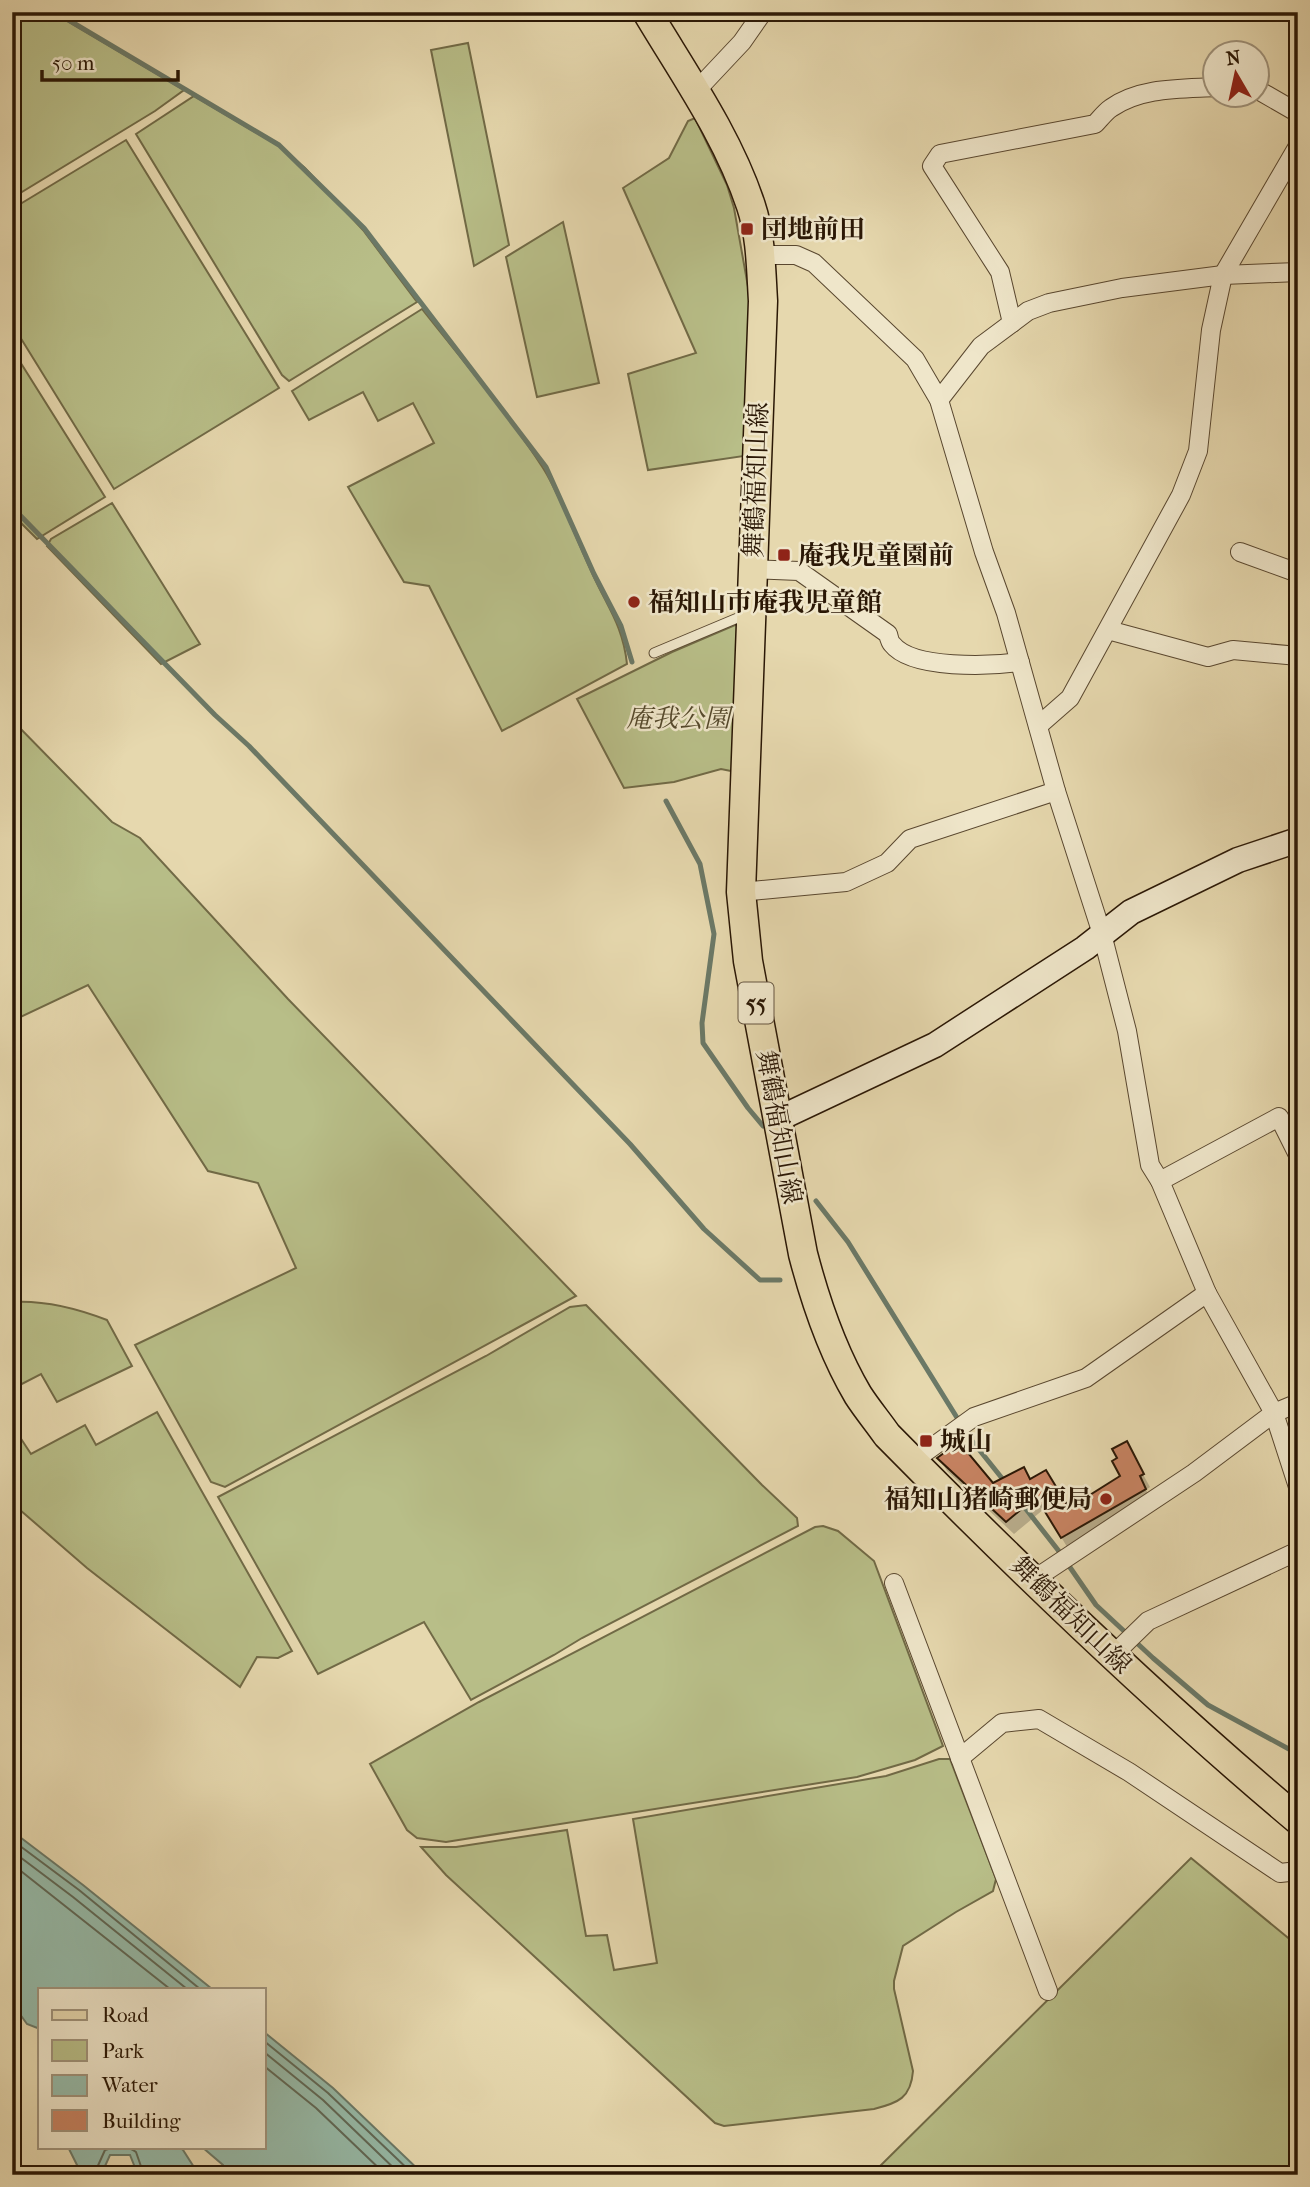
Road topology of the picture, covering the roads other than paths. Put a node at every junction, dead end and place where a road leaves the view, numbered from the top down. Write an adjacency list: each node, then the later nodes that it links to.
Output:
1 (647, 12): 4 (main road, 舞鶴福知山線 / 55)
2 (763, 12): 4 (street)
3 (1202, 88): 11 (street)
4 (695, 92): 8 (main road, 舞鶴福知山線 / 55)
5 (1272, 98): 6 (street)
6 (1298, 113)
7 (1298, 146): 10 (street)
8 (761, 255): 12 (street); 14 (main road, 舞鶴福知山線 / 55)
9 (1298, 272): 10 (street)
10 (1223, 275): 11 (street); 17 (street)
11 (1012, 323): 12 (street)
12 (939, 400): 20 (street)
13 (1240, 552): 15 (street)
14 (753, 569): 16 (main road, 舞鶴福知山線 / 55); 20 (street)
15 (1298, 573)
16 (752, 612): 18 (lane); 24 (main road, 舞鶴福知山線 / 55)
17 (1108, 630): 19 (street); 21 (street)
18 (654, 653)
19 (1298, 656)
20 (1020, 662): 21 (street)
21 (1038, 726): 22 (street)
22 (1056, 790): 24 (street); 25 (street)
23 (1298, 840): 25 (street)
24 (741, 892): 26 (main road, 舞鶴福知山線 / 55)
25 (1101, 933): 26 (street); 28 (street)
26 (778, 1119): 32 (main road, 舞鶴福知山線 / 55)
27 (1298, 1155): 28 (street)
28 (1160, 1181): 29 (street)
29 (1207, 1293): 31 (street); 32 (street)
30 (1298, 1404): 31 (street)
31 (1274, 1413): 33 (street); 35 (street)
32 (913, 1461): 35 (main road, 舞鶴福知山線 / 55)
33 (1298, 1487)
34 (1298, 1550): 37 (street)
35 (1033, 1580): 37 (main road, 舞鶴福知山線 / 55)
36 (894, 1583): 38 (street)
37 (1112, 1656): 39 (main road, 舞鶴福知山線 / 55)
38 (960, 1758): 40 (street); 41 (street)
39 (1298, 1820)
40 (1298, 1871)
41 (1048, 1991)

